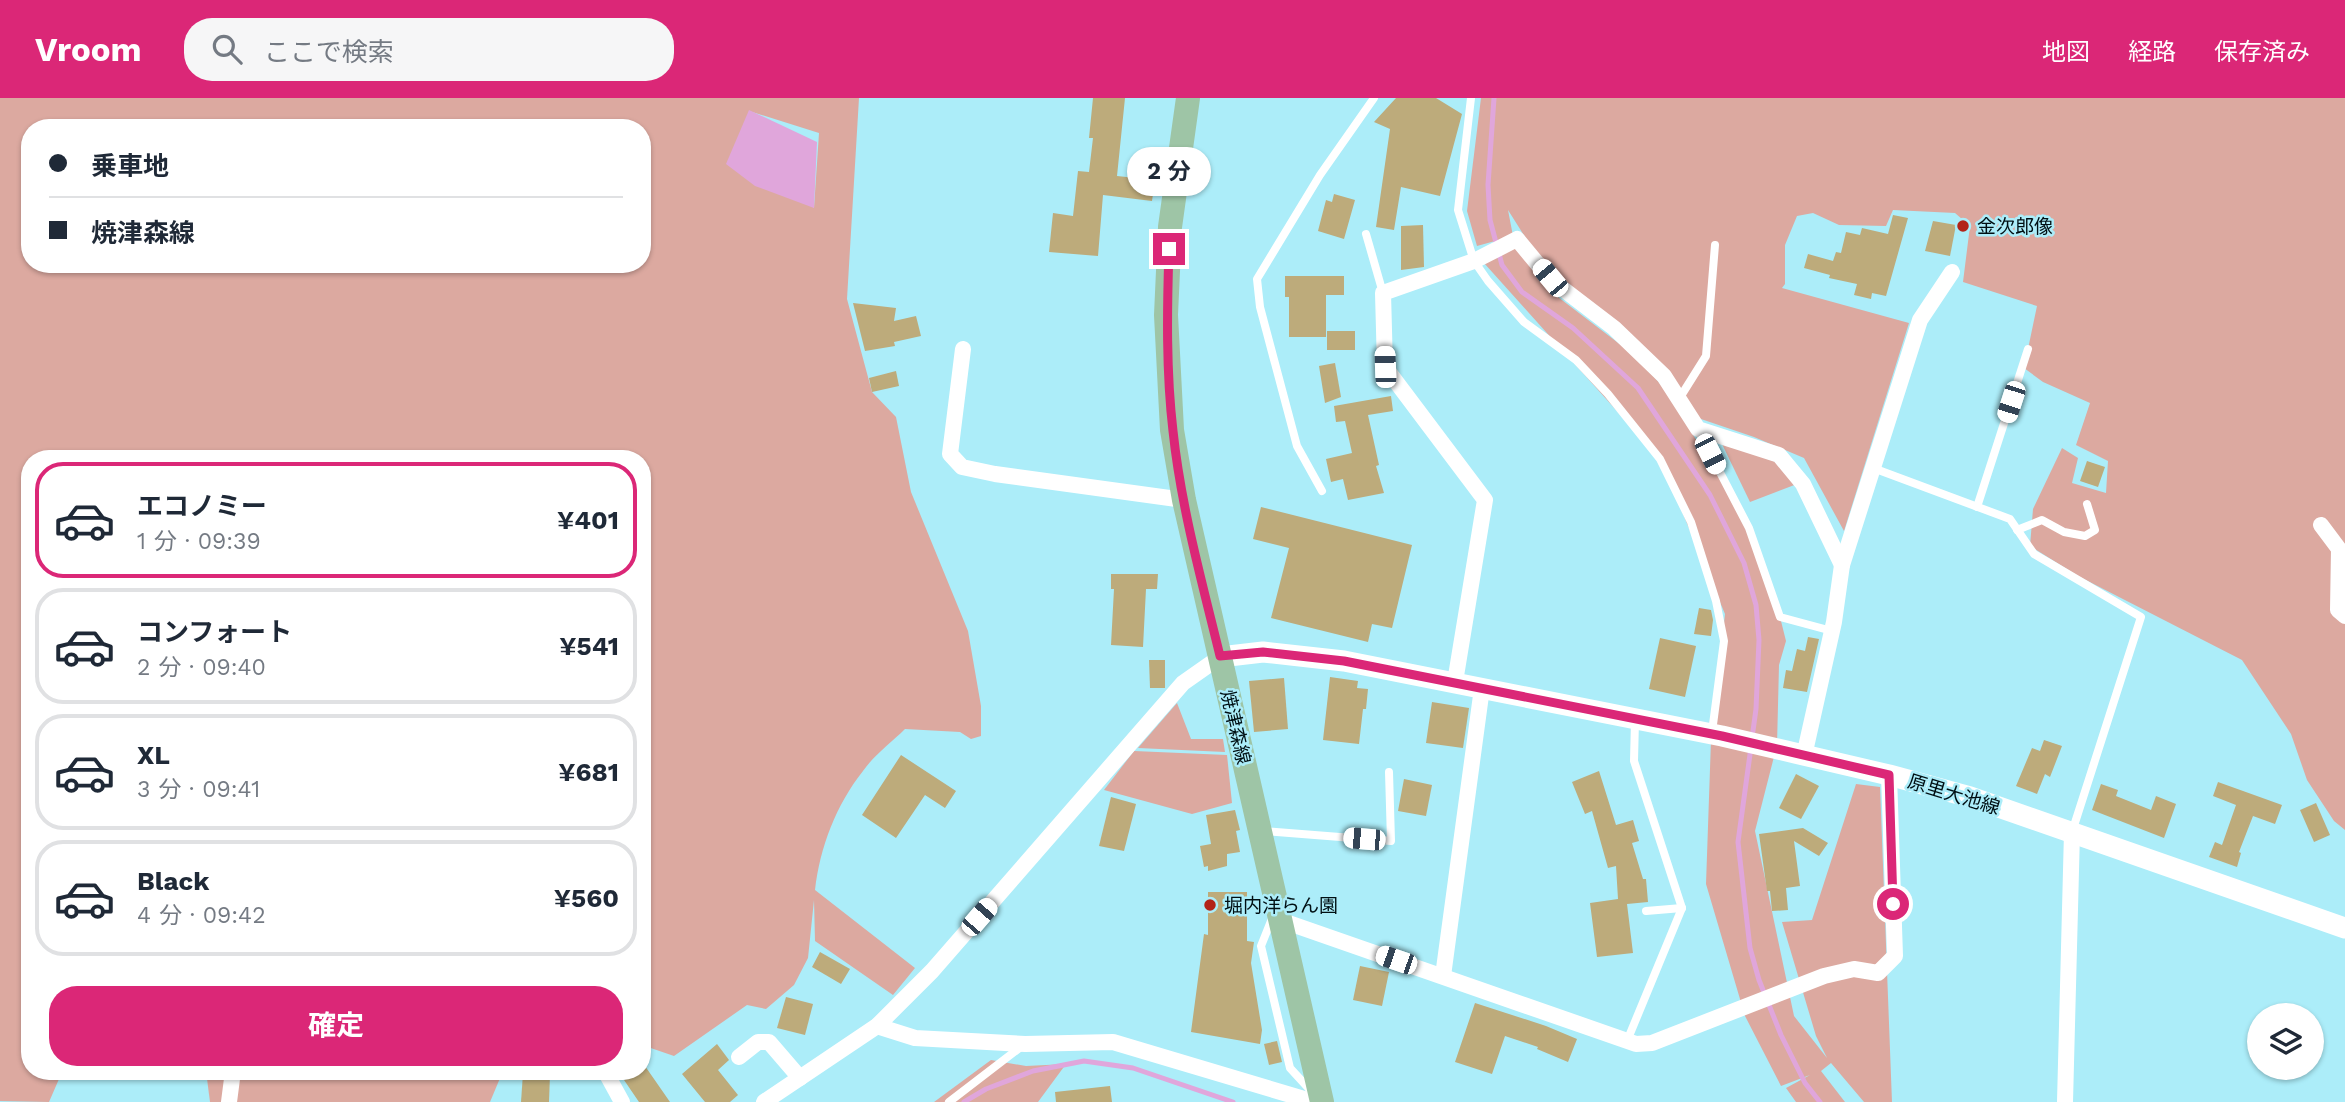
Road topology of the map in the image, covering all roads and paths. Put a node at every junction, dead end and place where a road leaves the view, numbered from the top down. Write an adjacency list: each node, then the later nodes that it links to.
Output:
1 (1188, 98): 15 (main road, 焼津森線)
2 (1374, 98): 14 (lane)
3 (1471, 98): 6 (lane)
4 (1366, 234): 8 (lane)
5 (1715, 245): 11 (lane)
6 (1474, 261): 8 (street); 11 (street); 27 (lane)
7 (1952, 272): 13 (street)
8 (1383, 293): 24 (street)
9 (963, 349): 15 (street)
10 (2028, 349): 17 (lane)
11 (1679, 399): 12 (street)
12 (1698, 429): 20 (street); 22 (lane)
13 (1873, 468): 17 (lane); 20 (street)
14 (1322, 491)
15 (1184, 500): 23 (main road, 焼津森線)
16 (2087, 504): 19 (lane)
17 (1978, 507): 19 (lane)
18 (2321, 525): 21 (street)
19 (2017, 530): 32 (lane)
20 (1842, 565): 22 (street)
21 (2345, 617)
22 (1832, 631): 28 (street)
23 (1220, 656): 24 (main road, 原里大池線); 31 (main road, 焼津森線); 38 (street)
24 (1455, 682): 25 (main road, 原里大池線)
25 (1482, 688): 26 (main road, 原里大池線); 37 (street)
26 (1635, 720): 27 (main road, 原里大池線); 33 (lane)
27 (1717, 735): 28 (main road, 原里大池線)
28 (1804, 756): 30 (main road, 原里大池線)
29 (1389, 772): 31 (lane)
30 (1889, 775): 32 (main road, 原里大池線); 39 (street)
31 (1260, 830): 35 (main road, 焼津森線)
32 (2072, 832): 36 (main road, 原里大池線); 51 (street)
33 (1682, 908): 34 (lane); 39 (lane)
34 (1646, 912)
35 (1279, 914): 37 (street); 50 (main road, 焼津森線)
36 (2345, 928)
37 (1443, 976): 39 (street)
38 (877, 1026): 40 (street); 42 (street)
39 (1627, 1041)
40 (1025, 1044): 48 (lane); 49 (street)
41 (739, 1057): 42 (street)
42 (800, 1078): 47 (street)
43 (232, 1080): 45 (street)
44 (610, 1080): 46 (street)
45 (229, 1102)
46 (622, 1102)
47 (764, 1102)
48 (949, 1102)
49 (1314, 1102)
50 (1322, 1102)
51 (2064, 1102)

